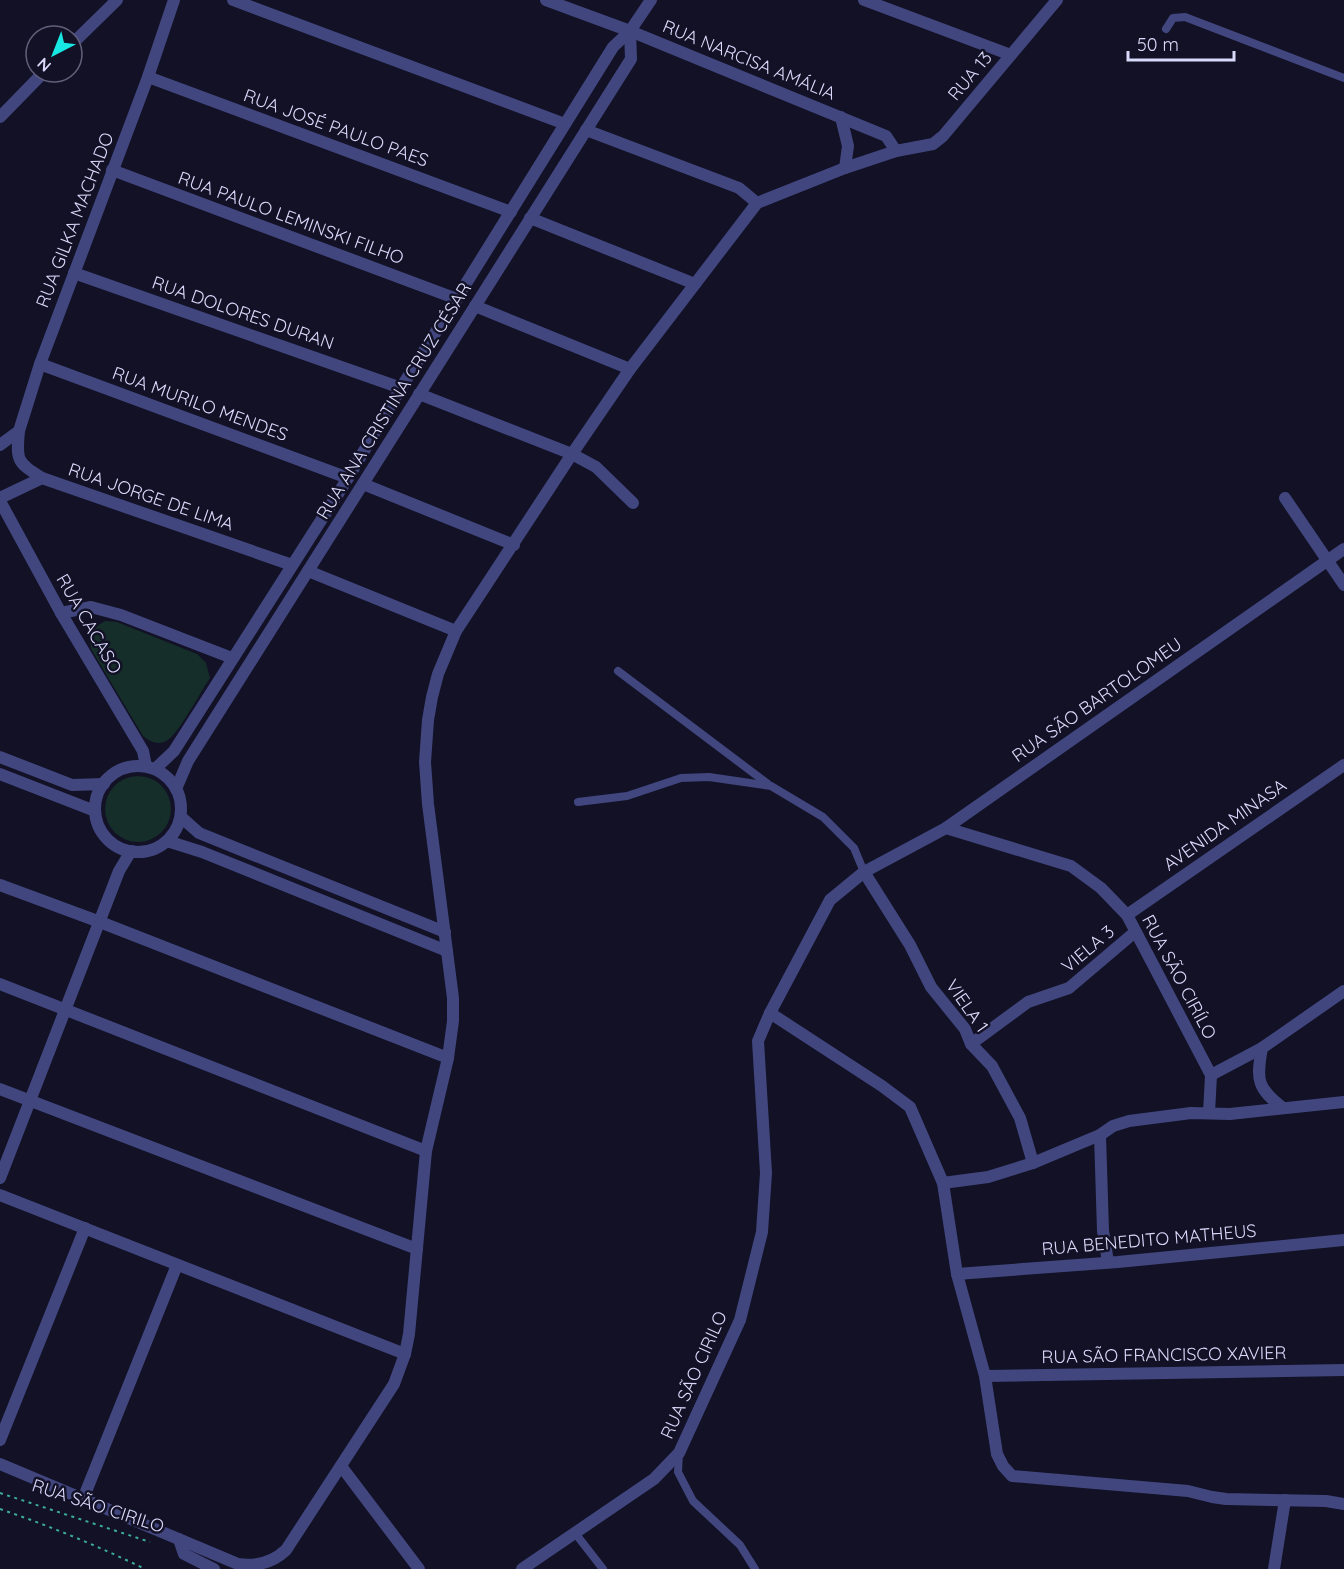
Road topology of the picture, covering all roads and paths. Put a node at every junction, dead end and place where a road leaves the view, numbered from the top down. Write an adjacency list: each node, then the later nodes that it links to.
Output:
1 (117, 0): 10 (street)
2 (174, 0): 12 (street, RUA GILKA MACHADO)
3 (233, 0): 17 (street)
4 (546, 0): 9 (street, RUA NARCISA AMÁLIA)
5 (651, 0): 9 (street, RUA ANA CRISTINA CRUZ CÉSAR)
6 (864, 0): 11 (street)
7 (1057, 0): 11 (street, RUA 13)
8 (1166, 29): 13 (lane)
9 (630, 31): 16 (street, RUA NARCISA AMÁLIA); 17 (street, RUA ANA CRISTINA CRUZ CÉSAR); 18 (street, RUA ANA CRISTINA CRUZ CÉSAR)
10 (84, 32)
11 (1011, 55): 19 (street, RUA 13)
12 (148, 76): 21 (street, RUA GILKA MACHADO); 23 (street, RUA JOSÉ PAULO PAES)
13 (1344, 78)
14 (32, 84): 15 (street)
15 (0, 117)
16 (841, 117): 19 (street, RUA NARCISA AMÁLIA); 20 (street)
17 (565, 124): 23 (street, RUA ANA CRISTINA CRUZ CÉSAR)
18 (586, 130): 22 (street); 24 (street, RUA ANA CRISTINA CRUZ CÉSAR)
19 (896, 151): 20 (street, RUA 13)
20 (845, 168): 22 (street, RUA 13)
21 (112, 170): 25 (street, RUA GILKA MACHADO); 27 (street, RUA PAULO LEMINSKI FILHO)
22 (756, 203): 26 (street)
23 (511, 212): 27 (street, RUA ANA CRISTINA CRUZ CÉSAR)
24 (530, 218): 26 (street); 28 (street, RUA ANA CRISTINA CRUZ CÉSAR)
25 (74, 273): 29 (street, RUA GILKA MACHADO); 31 (street, RUA DOLORES DURAN)
26 (695, 284): 30 (street)
27 (457, 299): 31 (street, RUA ANA CRISTINA CRUZ CÉSAR)
28 (475, 306): 30 (street); 32 (street, RUA ANA CRISTINA CRUZ CÉSAR)
29 (40, 364): 33 (street, RUA GILKA MACHADO); 36 (street, RUA MURILO MENDES)
30 (630, 369): 35 (street)
31 (401, 388): 36 (street, RUA ANA CRISTINA CRUZ CÉSAR)
32 (419, 394): 35 (street); 38 (street, RUA ANA CRISTINA CRUZ CÉSAR)
33 (19, 431): 34 (street); 37 (street)
34 (0, 445)
35 (572, 454): 41 (street); 42 (street)
36 (348, 477): 45 (street, RUA ANA CRISTINA CRUZ CÉSAR)
37 (42, 478): 40 (street, RUA JORGE DE LIMA); 45 (street, RUA JORGE DE LIMA)
38 (363, 484): 42 (street); 46 (street, RUA ANA CRISTINA CRUZ CÉSAR)
39 (1285, 498): 44 (street)
40 (0, 499): 48 (street, RUA CACASO)
41 (633, 503)
42 (514, 545): 49 (street)
43 (1344, 549): 44 (street, RUA SÃO BARTOLOMEU)
44 (1328, 560): 47 (street); 62 (street, RUA SÃO BARTOLOMEU)
45 (292, 565): 50 (street, RUA ANA CRISTINA CRUZ CÉSAR)
46 (308, 571): 49 (street); 58 (street, RUA ANA CRISTINA CRUZ CÉSAR)
47 (1344, 585)
48 (61, 613): 50 (street); 54 (street, RUA CACASO)
49 (456, 631): 69 (street)
50 (232, 658): 54 (street, RUA ANA CRISTINA CRUZ CÉSAR)
51 (618, 672): 57 (lane)
52 (0, 757): 56 (street)
53 (1344, 765): 67 (street, AVENIDA MINASA)
54 (151, 768): 56 (street); 58 (street)
55 (0, 774): 60 (street)
56 (104, 783): 60 (street)
57 (771, 786): 59 (lane); 65 (lane)
58 (176, 789): 61 (street)
59 (578, 802)
60 (95, 811): 64 (street)
61 (181, 817): 63 (street); 69 (street)
62 (946, 828): 65 (street, RUA SÃO BARTOLOMEU); 67 (street, RUA SÃO CIRÍLO)
63 (167, 841): 64 (street); 71 (street)
64 (131, 851): 68 (street)
65 (864, 872): 75 (street, RUA SÃO CIRILO); 76 (street, VIELA 1)
66 (0, 885): 68 (street)
67 (1127, 915): 70 (street, RUA SÃO CIRÍLO)
68 (100, 922): 74 (street); 78 (street)
69 (445, 932): 71 (street)
70 (1135, 932): 76 (street, VIELA 3); 79 (street, RUA SÃO CIRÍLO)
71 (447, 951): 78 (street)
72 (0, 984): 74 (street)
73 (1344, 991): 77 (street)
74 (65, 1011): 81 (street); 86 (street)
75 (770, 1012): 89 (street); 101 (street, RUA SÃO CIRILO)
76 (970, 1044): 87 (street, VIELA 1)
77 (1262, 1048): 79 (street); 83 (street)
78 (448, 1058): 86 (street)
79 (1211, 1075): 84 (street)
80 (0, 1089): 81 (street)
81 (30, 1101): 88 (street); 93 (street)
82 (1344, 1102): 83 (street)
83 (1283, 1108): 84 (street)
84 (1209, 1113): 85 (street)
85 (1100, 1135): 87 (street); 94 (street)
86 (426, 1151): 93 (street)
87 (1033, 1163): 89 (street)
88 (0, 1178)
89 (943, 1183): 96 (street)
90 (0, 1195): 91 (street)
91 (85, 1228): 95 (street); 100 (street)
92 (1344, 1240): 94 (street, RUA BENEDITO MATHEUS)
93 (417, 1249): 97 (street)
94 (1108, 1262): 96 (street, RUA BENEDITO MATHEUS)
95 (177, 1265): 97 (street); 105 (street)
96 (957, 1274): 99 (street)
97 (405, 1354): 103 (street)
98 (1344, 1370): 99 (street, RUA SÃO FRANCISCO XAVIER)
99 (985, 1376): 106 (street)
100 (0, 1440)
101 (680, 1453): 109 (street, RUA SÃO CIRILO); 117 (lane)
102 (0, 1464): 105 (street)
103 (341, 1466): 110 (street); 114 (street)
104 (0, 1493): 111 (path, RUA SÃO CIRILO)
105 (83, 1499): 110 (street)
106 (1286, 1500): 107 (street); 118 (street)
107 (1344, 1504)
108 (0, 1509): 112 (path)
109 (575, 1533): 115 (street, RUA SÃO CIRILO); 116 (lane)
110 (179, 1539): 113 (street, RUA SÃO CIRILO)
111 (152, 1543)
112 (145, 1569)
113 (214, 1569)
114 (419, 1569)
115 (522, 1569)
116 (603, 1569)
117 (755, 1569)
118 (1274, 1569)

